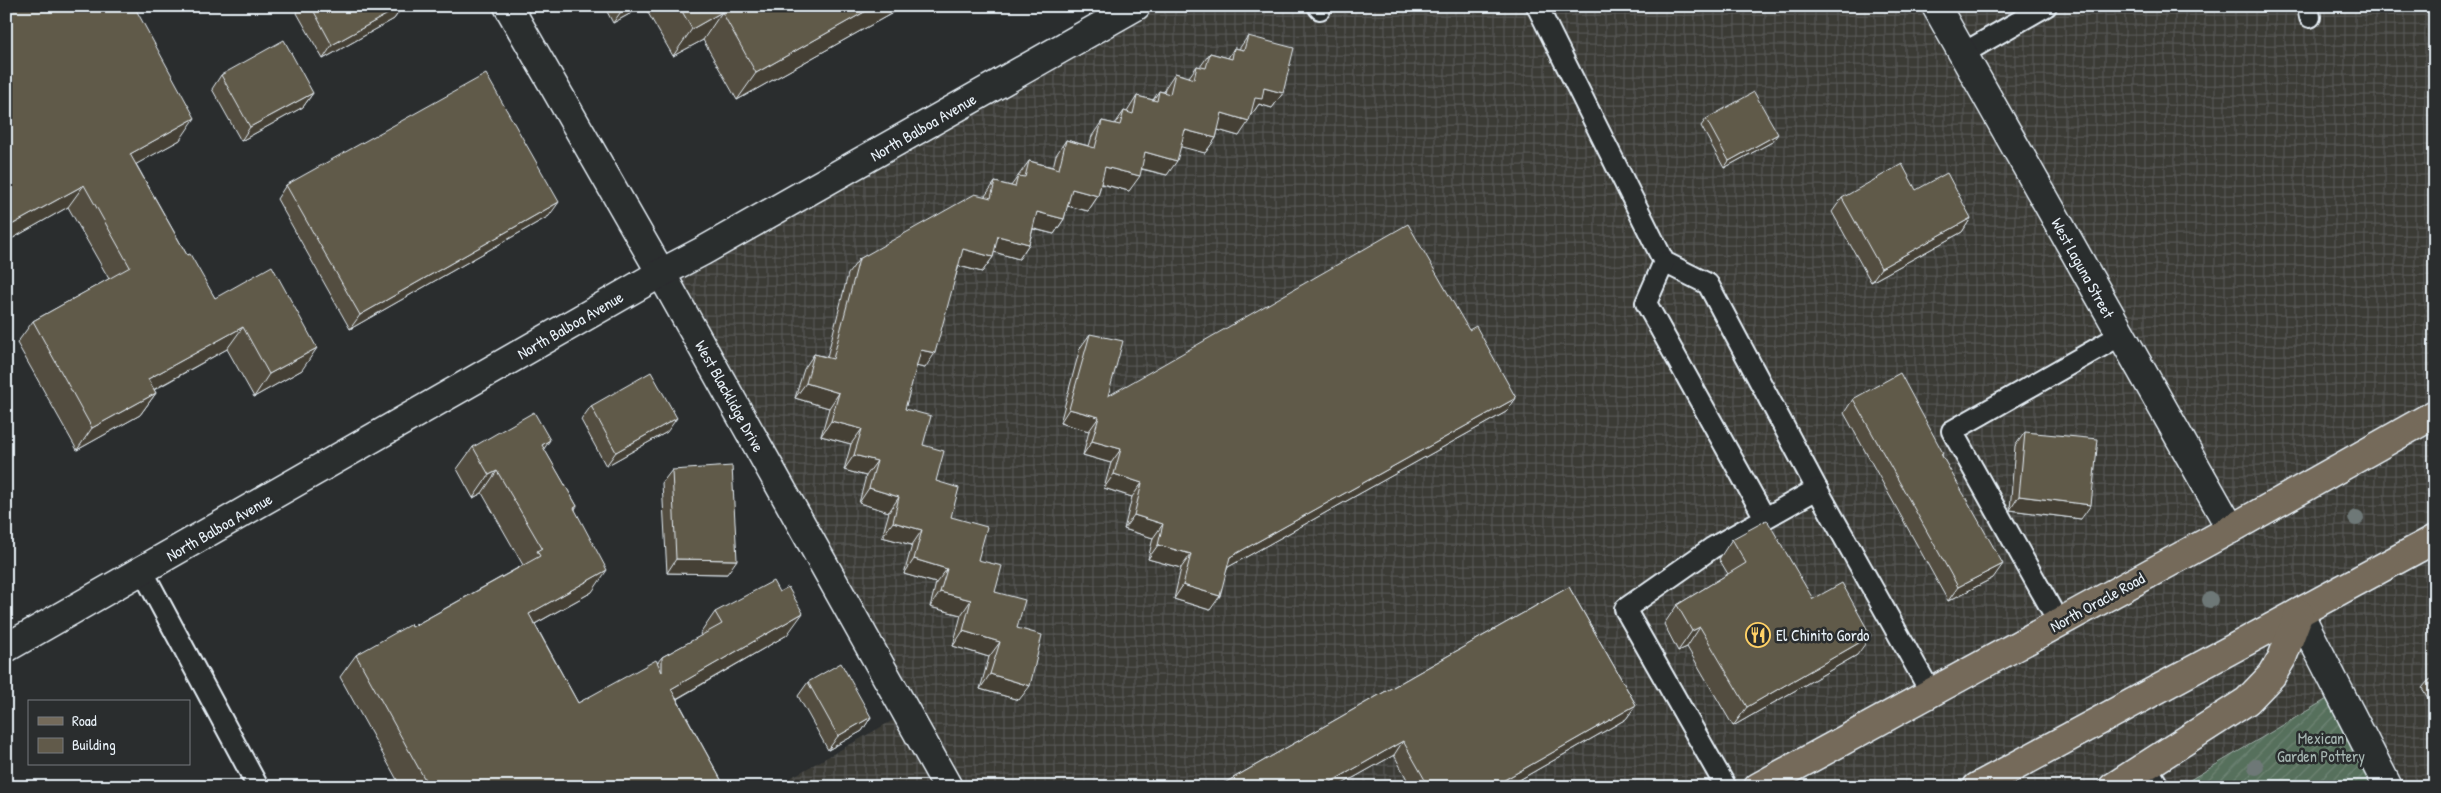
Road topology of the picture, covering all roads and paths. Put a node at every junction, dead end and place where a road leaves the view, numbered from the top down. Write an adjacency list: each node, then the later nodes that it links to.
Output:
1 (508, 6): 8 (street, West Blacklidge Drive)
2 (1136, 6): 8 (street, North Balboa Avenue)
3 (1537, 6): 7 (lane)
4 (1936, 6): 6 (street, West Laguna Street)
5 (2046, 6): 6 (lane)
6 (1962, 54): 9 (street, West Laguna Street)
7 (1664, 262): 11 (lane); 12 (lane)
8 (661, 272): 15 (street, North Balboa Avenue); 22 (street, West Blacklidge Drive)
9 (2121, 335): 13 (street, West Laguna Street); 17 (lane)
10 (2435, 414): 13 (main road, North Oracle Road)
11 (1817, 489): 12 (lane); 19 (lane)
12 (1765, 518): 23 (lane)
13 (2231, 528): 17 (main road, North Oracle Road)
14 (2435, 539): 16 (main road)
15 (142, 570): 18 (street, North Balboa Avenue); 21 (lane)
16 (2299, 613): 20 (main road); 25 (main road); 27 (street)
17 (2059, 623): 19 (main road, North Oracle Road)
18 (6, 648)
19 (1931, 693): 24 (main road, North Oracle Road)
20 (2152, 776): 26 (main road)
21 (258, 787)
22 (948, 787)
23 (1726, 787)
24 (1758, 787)
25 (1977, 787)
26 (2113, 787)
27 (2388, 787)

